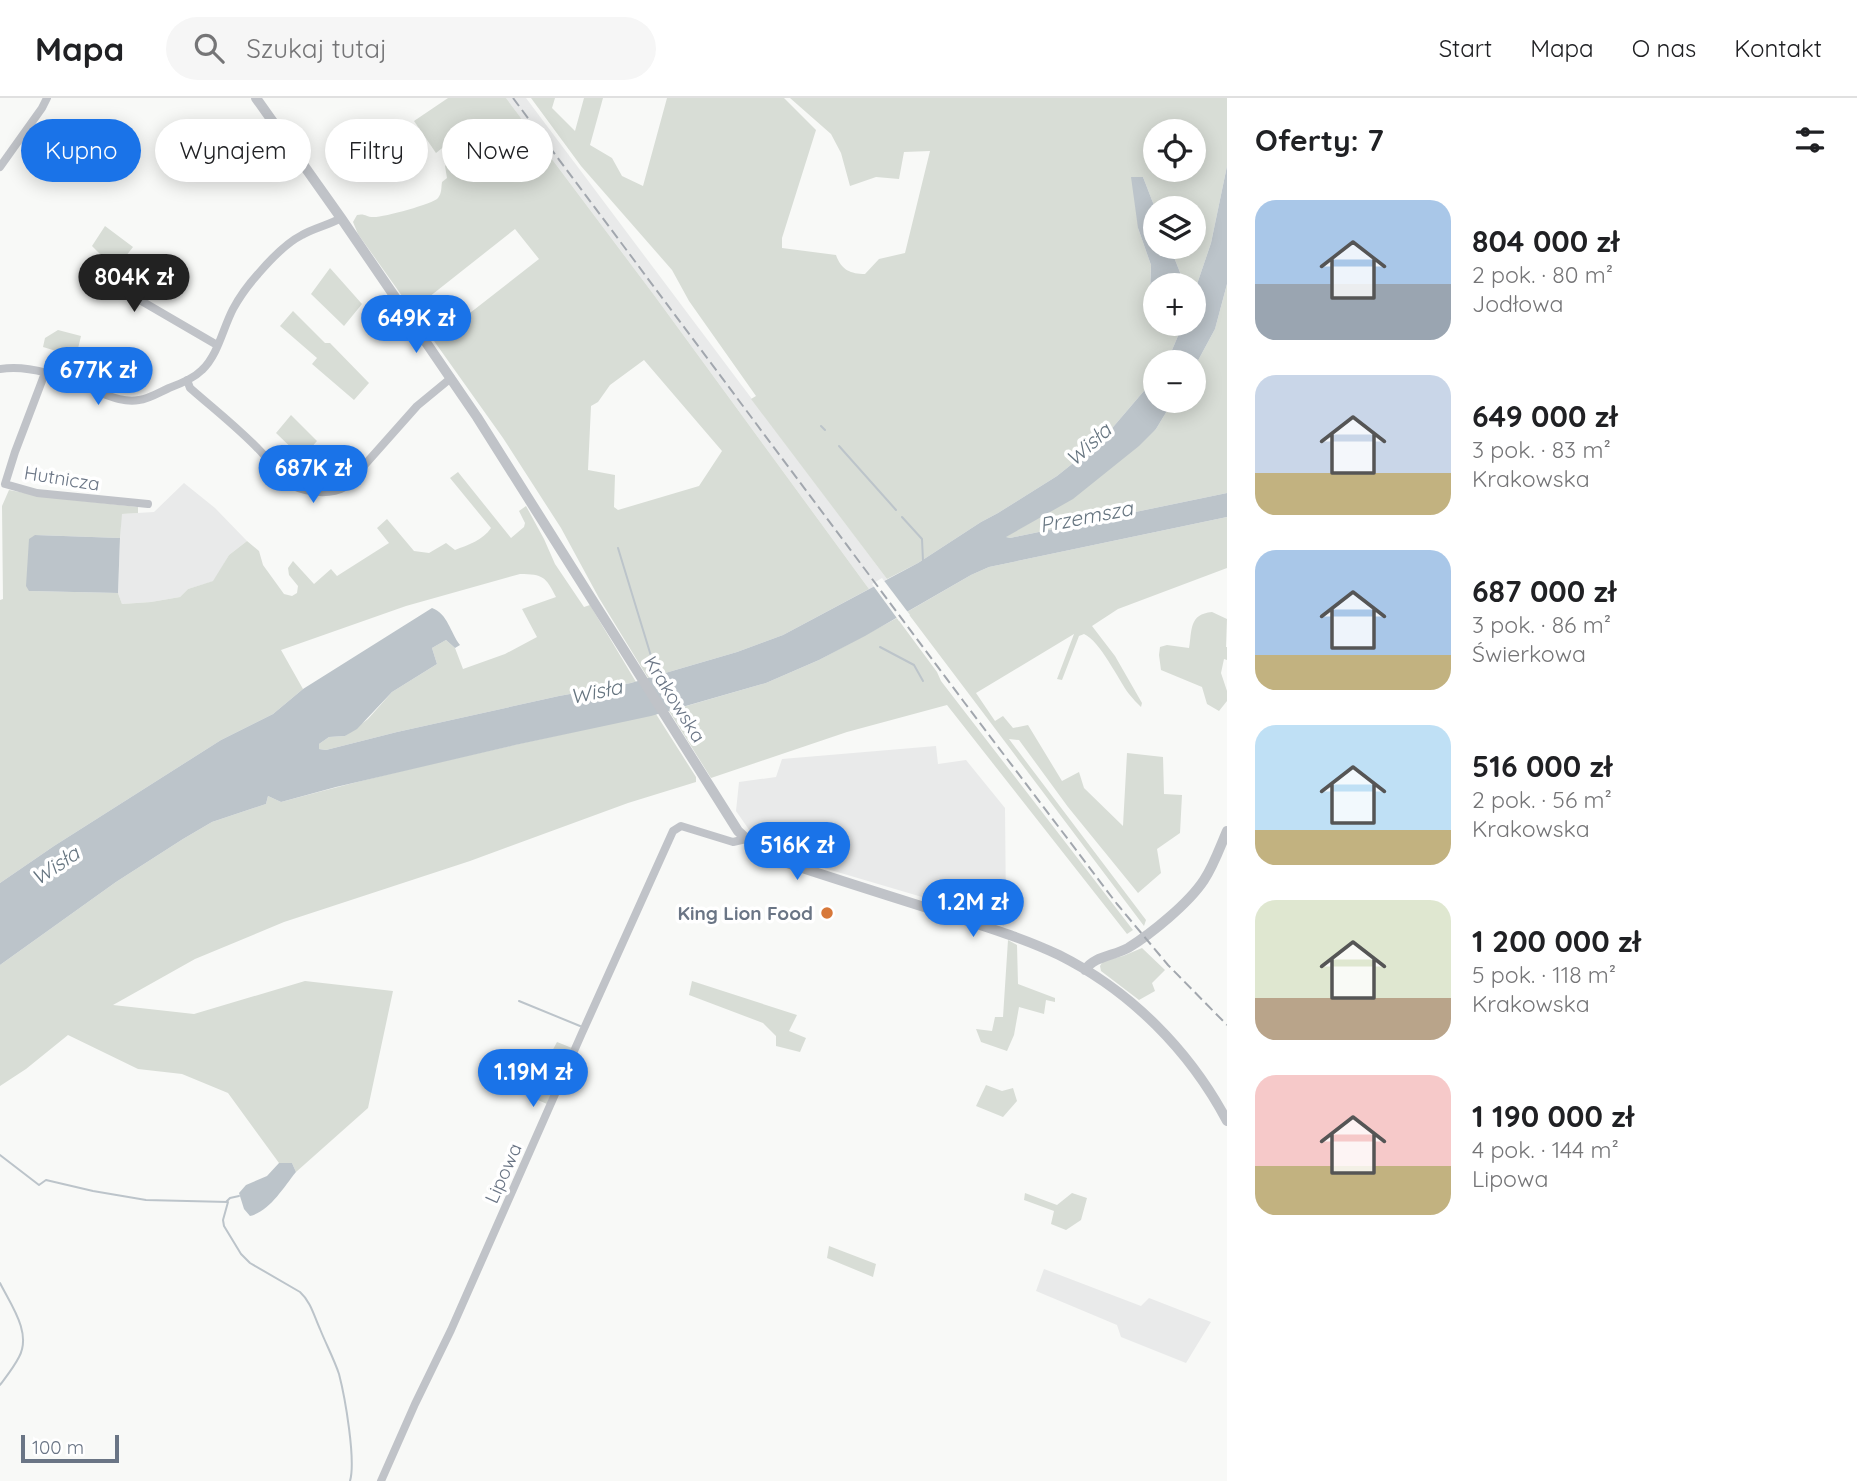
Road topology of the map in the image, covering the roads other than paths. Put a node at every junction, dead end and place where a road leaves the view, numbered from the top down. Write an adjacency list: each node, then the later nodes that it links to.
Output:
1 (47, 98): 3 (street)
2 (256, 98): 4 (street, Krakowska)
3 (0, 167)
4 (341, 218): 6 (street); 9 (street, Krakowska)
5 (99, 259): 6 (street)
6 (217, 345): 10 (street)
7 (0, 369): 8 (street)
8 (45, 373): 10 (street); 11 (street, Hutnicza)
9 (451, 378): 10 (street); 13 (street, Krakowska)
10 (187, 380)
11 (148, 504)
12 (1227, 831): 14 (street)
13 (746, 839): 14 (street, Krakowska); 16 (street, Lipowa)
14 (1085, 970): 15 (street, Krakowska)
15 (1227, 1121)
16 (381, 1481)

